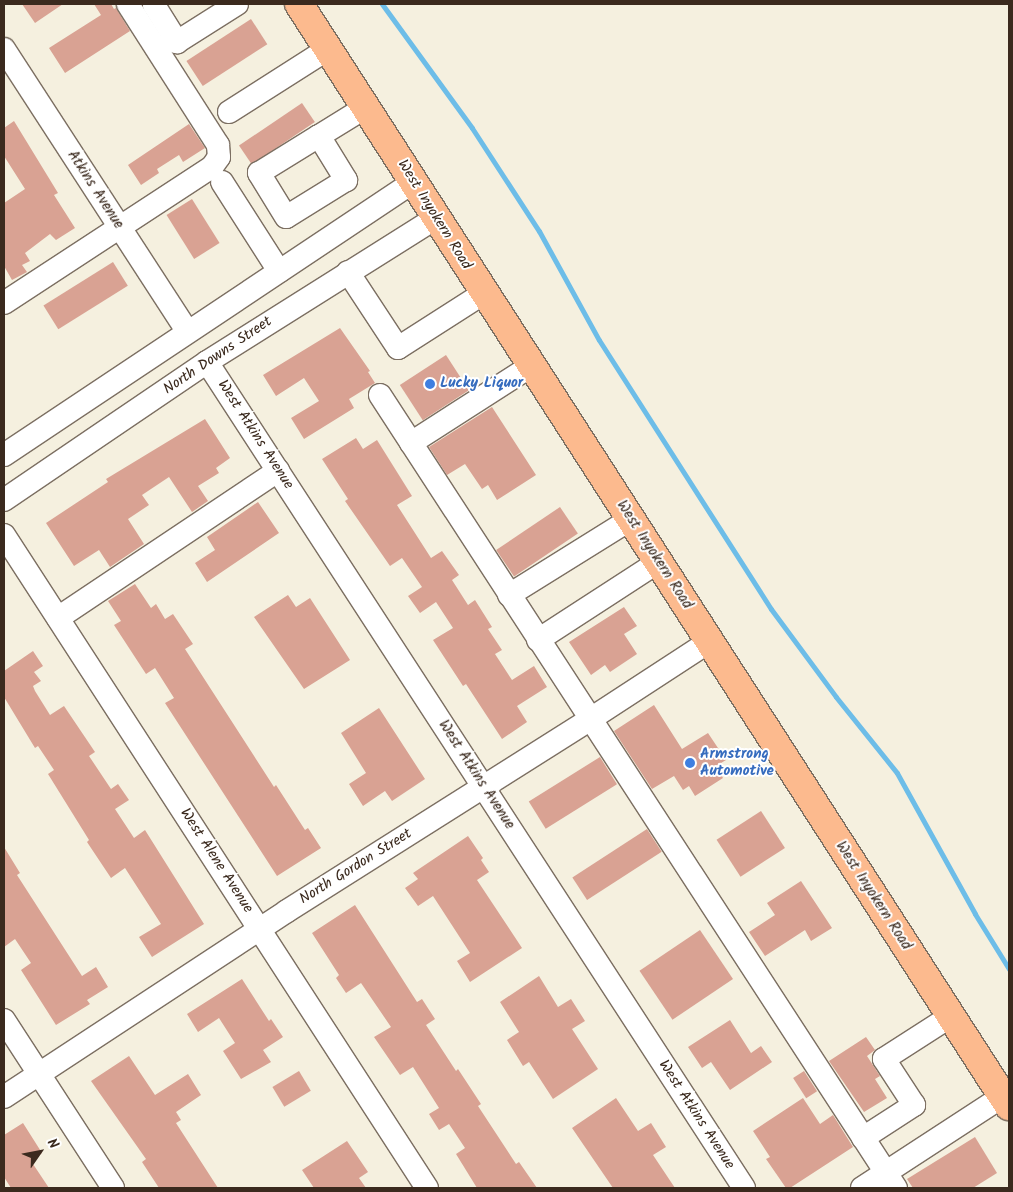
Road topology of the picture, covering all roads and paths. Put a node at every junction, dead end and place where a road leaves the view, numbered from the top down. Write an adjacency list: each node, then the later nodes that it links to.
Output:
1 (128, 4): 13 (street)
2 (156, 4): 3 (street)
3 (237, 4)
4 (299, 4): 6 (main road, West Inyokern Road)
5 (4, 49): 13 (street, Atkins Avenue)
6 (328, 49): 7 (main road, West Inyokern Road); 8 (street)
7 (366, 107): 9 (street); 11 (main road, West Inyokern Road)
8 (229, 112)
9 (319, 136)
10 (222, 182): 14 (street)
11 (414, 182): 12 (main road, West Inyokern Road); 14 (street)
12 (436, 218): 15 (street, North Downs Street); 16 (main road, West Inyokern Road)
13 (120, 228): 17 (street); 18 (street, Atkins Avenue)
14 (278, 271): 18 (street)
15 (348, 272): 16 (street); 19 (street, North Downs Street)
16 (484, 293): 20 (main road, West Inyokern Road)
17 (4, 303)
18 (187, 331): 23 (street)
19 (207, 362): 24 (street, West Atkins Avenue); 25 (street, North Downs Street)
20 (531, 366): 22 (street); 26 (main road, West Inyokern Road)
21 (380, 395): 22 (street)
22 (410, 443): 29 (street)
23 (4, 455)
24 (278, 471): 30 (street); 34 (street, West Atkins Avenue)
25 (4, 500)
26 (631, 519): 28 (main road, West Inyokern Road); 29 (street)
27 (4, 536): 30 (street, West Alene Avenue)
28 (658, 562): 31 (street); 32 (main road, West Inyokern Road)
29 (509, 595): 31 (street)
30 (58, 618): 35 (street, West Alene Avenue)
31 (538, 640): 33 (street)
32 (710, 640): 33 (street, North Gordon Street); 36 (main road, West Inyokern Road)
33 (589, 720): 34 (street, North Gordon Street); 41 (street)
34 (483, 786): 35 (street, North Gordon Street); 45 (street, West Atkins Avenue)
35 (260, 928): 38 (street, North Gordon Street); 44 (street, West Alene Avenue)
36 (950, 1016): 40 (main road, West Inyokern Road); 41 (street)
37 (4, 1020): 38 (street)
38 (39, 1074): 39 (street, North Gordon Street); 43 (street)
39 (4, 1097)
40 (1006, 1102): 42 (street)
41 (863, 1138): 42 (street)
42 (891, 1180): 46 (street)
43 (113, 1188)
44 (427, 1188)
45 (744, 1188)
46 (862, 1188)

